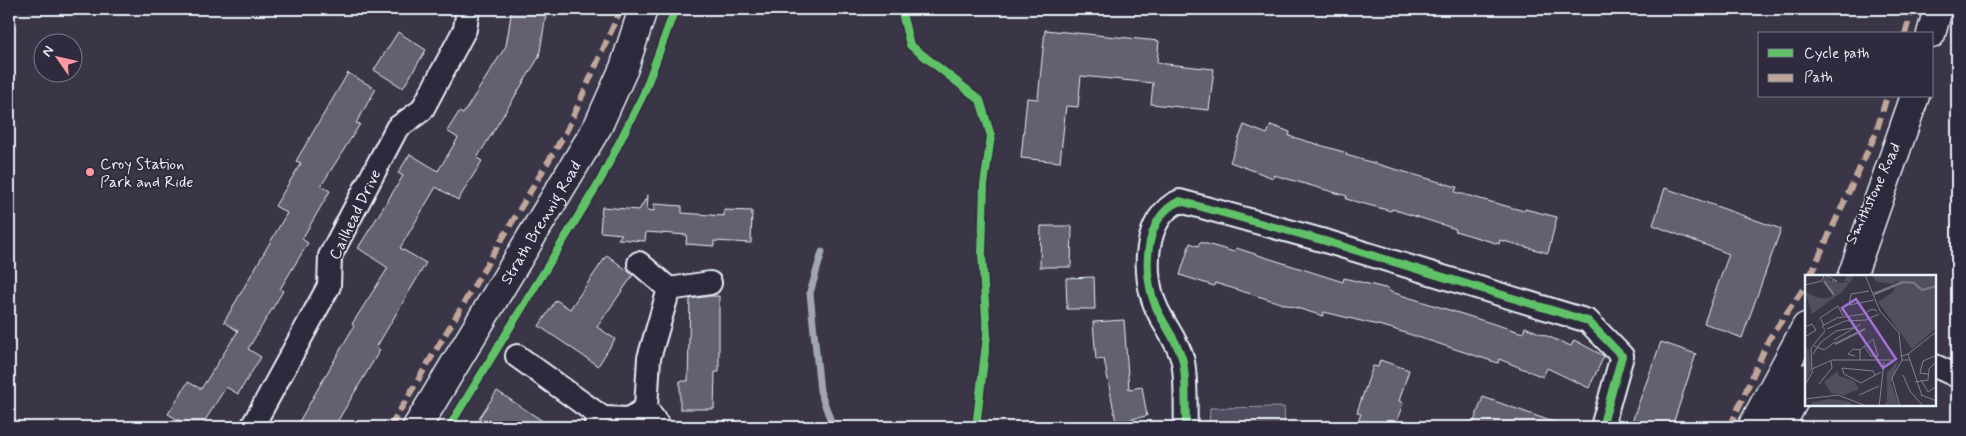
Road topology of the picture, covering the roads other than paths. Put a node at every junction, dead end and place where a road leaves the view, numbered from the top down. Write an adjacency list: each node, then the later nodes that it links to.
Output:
1 (468, 9): 18 (street, Cailhead Drive)
2 (643, 9): 19 (street, Strath Brennig Road)
3 (1938, 9): 4 (street)
4 (1932, 32)
5 (1913, 103): 7 (street, Smithstone Road); 8 (street, Smithstone Road)
6 (639, 263): 10 (street)
7 (1833, 275)
8 (1852, 275)
9 (710, 283): 10 (street)
10 (669, 289): 16 (street)
11 (1805, 329): 23 (street)
12 (517, 356): 17 (street)
13 (1936, 366): 14 (street)
14 (1957, 376)
15 (1805, 380): 24 (street)
16 (646, 408): 17 (street); 20 (street)
17 (599, 422)
18 (252, 427)
19 (418, 427)
20 (659, 427)
21 (1186, 427): 22 (street)
22 (1602, 427)
23 (1752, 427)
24 (1780, 427)

